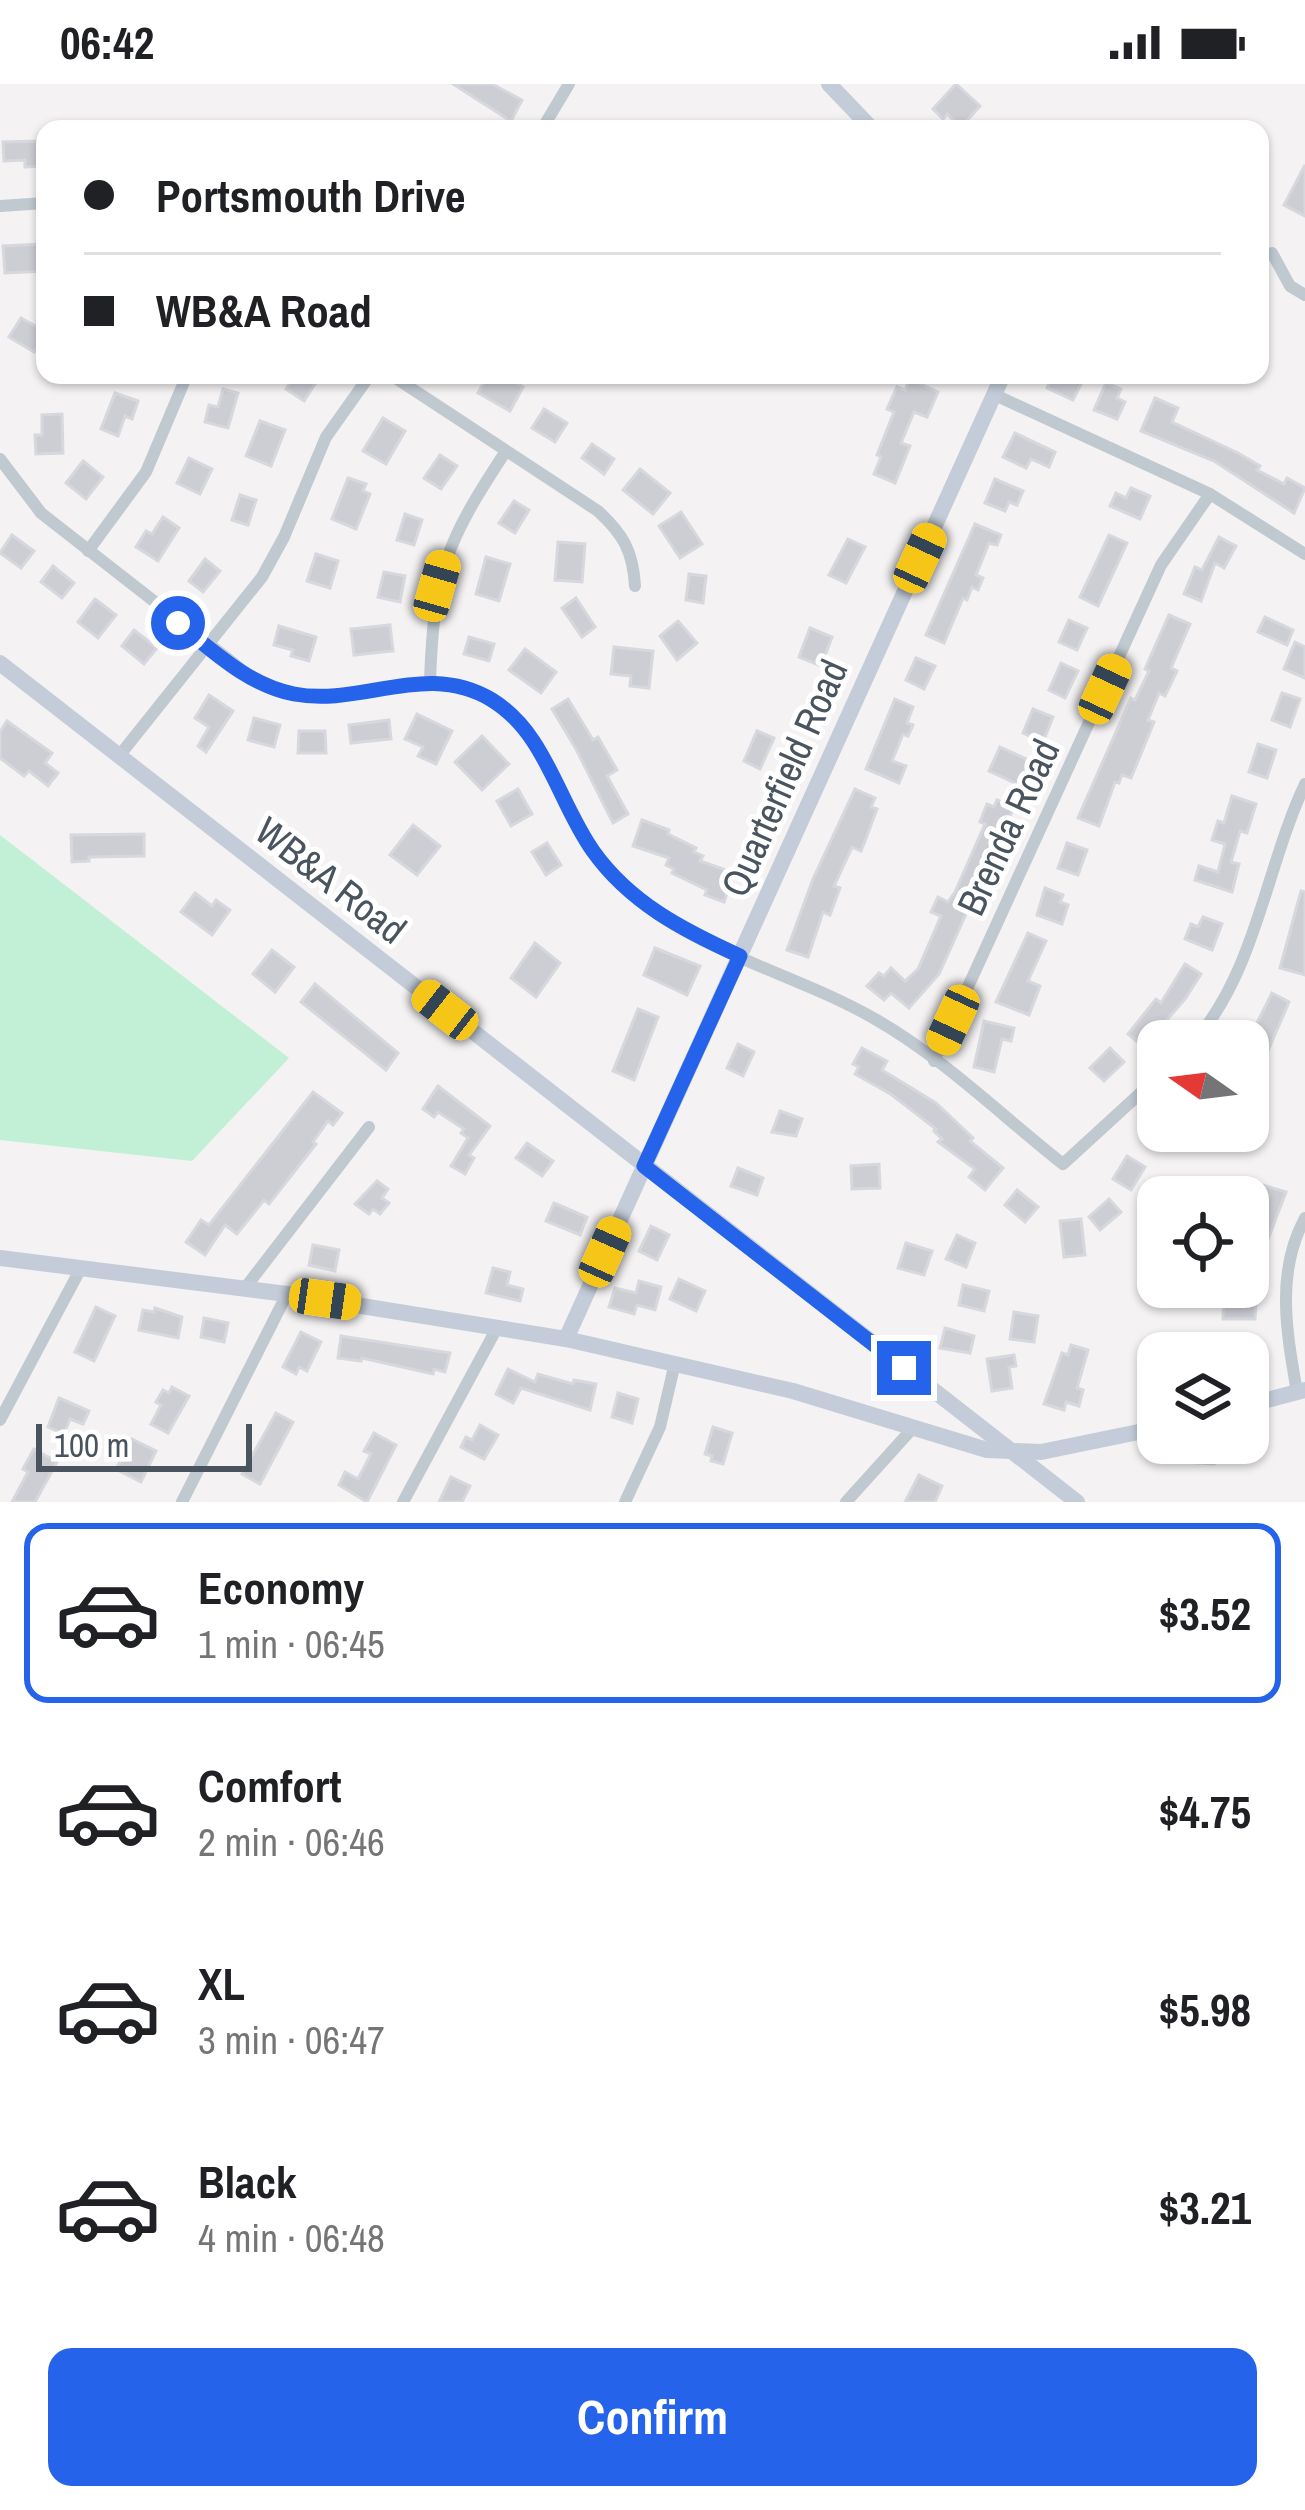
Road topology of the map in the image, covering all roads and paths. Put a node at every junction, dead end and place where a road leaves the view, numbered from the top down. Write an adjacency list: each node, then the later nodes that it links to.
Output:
1 (568, 84): 3 (street)
2 (829, 84): 4 (street)
3 (547, 120)
4 (863, 120)
5 (36, 204): 6 (street)
6 (0, 206)
7 (1273, 253): 8 (street)
8 (1305, 295)
9 (183, 384): 17 (street)
10 (364, 384): 20 (street)
11 (405, 384): 14 (street)
12 (1000, 384): 13 (street, Quarterfield Road)
13 (995, 395): 16 (street); 25 (street, Quarterfield Road)
14 (506, 451): 19 (street); 22 (street)
15 (0, 459): 17 (street)
16 (1210, 494): 18 (street); 27 (street, Brenda Road)
17 (88, 551): 20 (street)
18 (1305, 554)
19 (635, 586)
20 (208, 646): 22 (street); 23 (street)
21 (0, 663): 23 (street, WB&A Road)
22 (430, 681): 25 (street)
23 (119, 756): 30 (street, WB&A Road)
24 (1305, 784): 26 (street)
25 (740, 956): 27 (street); 30 (street, Quarterfield Road)
26 (1209, 1020)
27 (934, 1061): 28 (street)
28 (1137, 1096)
29 (370, 1127): 34 (street)
30 (644, 1166): 37 (street, Quarterfield Road); 44 (street, WB&A Road)
31 (1305, 1218): 39 (street)
32 (0, 1258): 33 (street)
33 (81, 1268): 34 (street); 41 (street)
34 (245, 1288): 35 (street)
35 (287, 1294): 36 (street); 45 (street)
36 (498, 1326): 37 (street); 46 (street)
37 (566, 1339): 38 (street)
38 (675, 1363): 42 (street); 47 (street)
39 (1301, 1391): 40 (street)
40 (1269, 1400)
41 (0, 1420)
42 (912, 1429): 44 (street); 48 (street)
43 (1137, 1432): 44 (street)
44 (1014, 1453): 49 (street, WB&A Road)
45 (182, 1502)
46 (403, 1502)
47 (625, 1502)
48 (846, 1502)
49 (1077, 1502)

